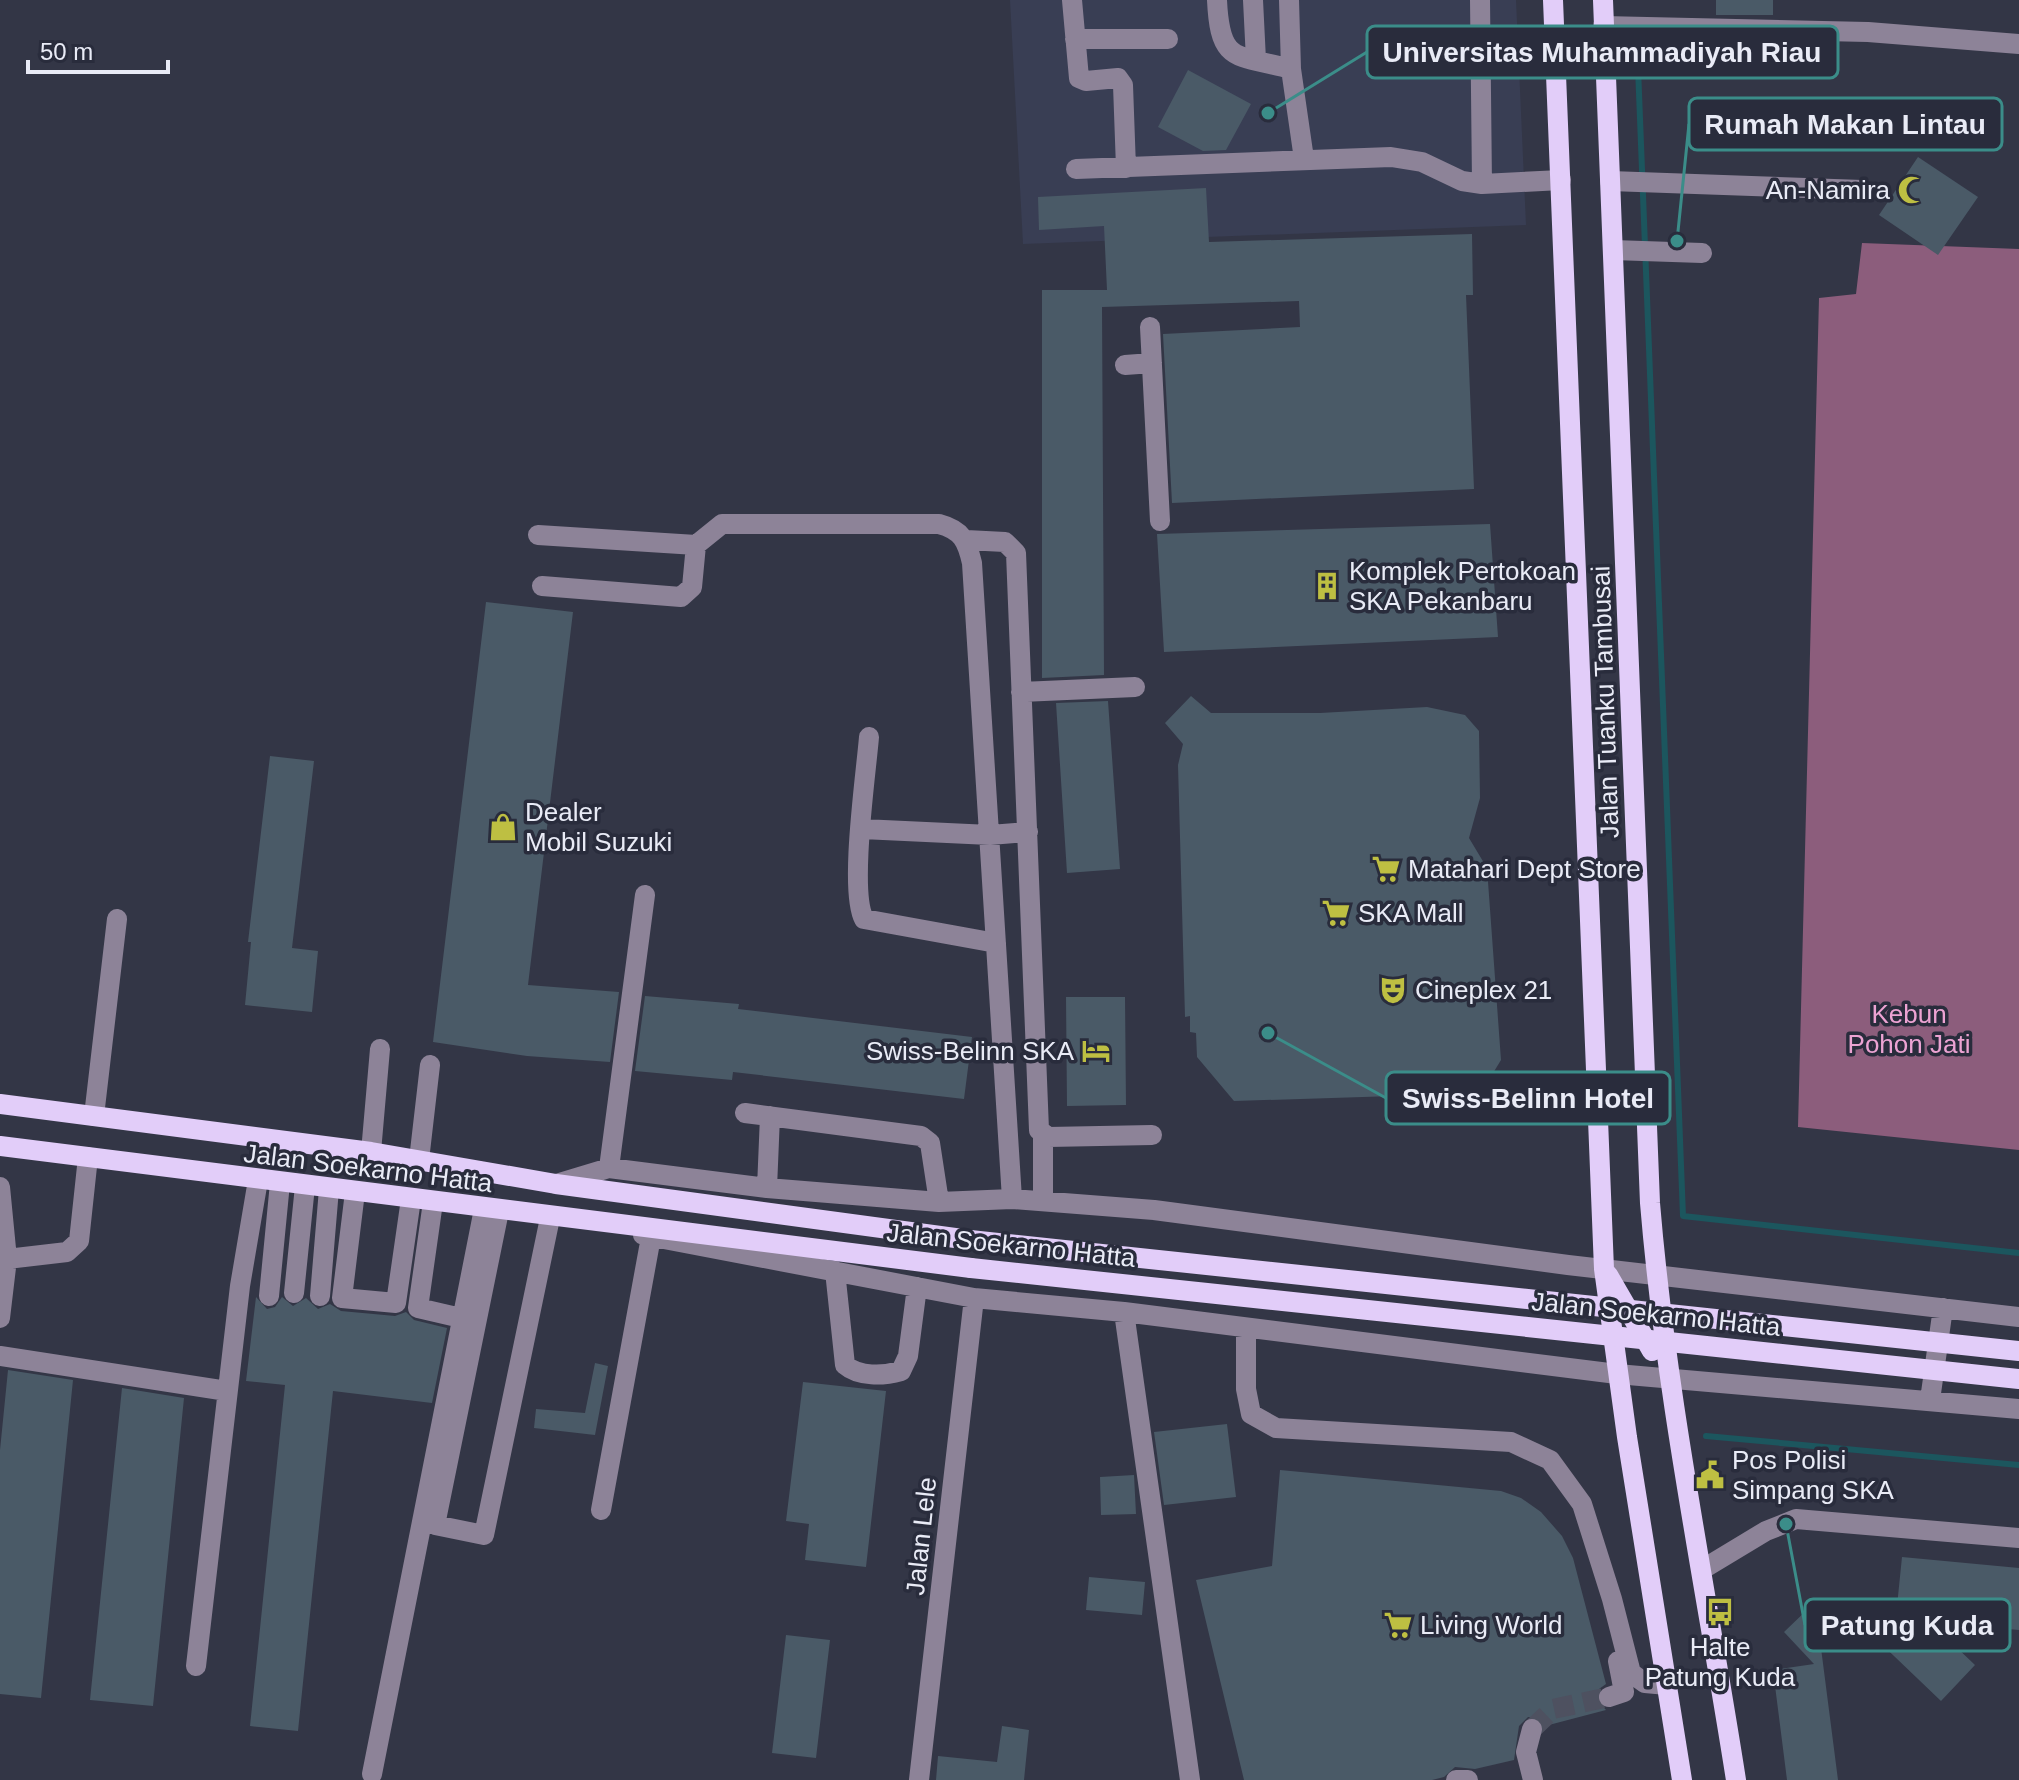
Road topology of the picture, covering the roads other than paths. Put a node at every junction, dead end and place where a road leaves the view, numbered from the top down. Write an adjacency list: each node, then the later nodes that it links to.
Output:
1 (1072, 0): 9 (street)
2 (1217, 0): 12 (street)
3 (1253, 0): 12 (street)
4 (1289, 0): 13 (street)
5 (1480, 0): 19 (street)
6 (1553, 0): 17 (main road, Jalan Tuanku Tambusai)
7 (1603, 0): 8 (main road, Jalan Tuanku Tambusai)
8 (1603, 26): 11 (street); 18 (main road, Jalan Tuanku Tambusai)
9 (1075, 39): 10 (street); 15 (street)
10 (1168, 39)
11 (2019, 44)
12 (1256, 60): 13 (street)
13 (1291, 69): 14 (street)
14 (1304, 159): 15 (street); 19 (street)
15 (1126, 168): 16 (street)
16 (1076, 169)
17 (1561, 180): 19 (street); 71 (main road, Jalan Tuanku Tambusai)
18 (1610, 181): 20 (street); 21 (main road, Jalan Tuanku Tambusai)
19 (1482, 184)
20 (1862, 190)
21 (1613, 250): 22 (street); 73 (main road, Jalan Tuanku Tambusai)
22 (1702, 253)
23 (1150, 327): 24 (street)
24 (1152, 363): 25 (street); 26 (street)
25 (1125, 365)
26 (1160, 521)
27 (538, 535): 29 (street)
28 (966, 540): 29 (street); 32 (street); 36 (street)
29 (696, 545): 30 (street)
30 (542, 586)
31 (1135, 687): 32 (street)
32 (1021, 692): 35 (street)
33 (869, 737): 34 (street)
34 (862, 829): 36 (street); 39 (street)
35 (1028, 832): 36 (street); 47 (street)
36 (990, 835): 39 (street)
37 (645, 895): 52 (street)
38 (117, 919): 44 (street)
39 (996, 943): 62 (street)
40 (380, 1049): 49 (street)
41 (430, 1065): 51 (street)
42 (0, 1104): 44 (main road, Jalan Soekarno Hatta)
43 (745, 1113): 45 (street)
44 (94, 1116): 49 (main road, Jalan Soekarno Hatta)
45 (770, 1116): 58 (street); 65 (street)
46 (1152, 1135): 47 (street)
47 (1043, 1136): 63 (street)
48 (0, 1146): 50 (main road, Jalan Soekarno Hatta)
49 (371, 1152): 51 (main road, Jalan Soekarno Hatta)
50 (88, 1157): 53 (main road, Jalan Soekarno Hatta); 70 (street)
51 (419, 1160): 55 (main road, Jalan Soekarno Hatta)
52 (609, 1168): 55 (street, Jalan Soekarno Hatta); 58 (street, Jalan Soekarno Hatta)
53 (258, 1180): 54 (main road, Jalan Soekarno Hatta); 92 (street)
54 (280, 1183): 56 (main road, Jalan Soekarno Hatta); 77 (street)
55 (556, 1184): 87 (main road, Jalan Soekarno Hatta, bridge)
56 (305, 1186): 59 (main road, Jalan Soekarno Hatta); 76 (street)
57 (0, 1187): 70 (street)
58 (767, 1188): 65 (street, Jalan Soekarno Hatta)
59 (329, 1189): 60 (main road, Jalan Soekarno Hatta); 78 (street)
60 (355, 1192): 61 (main road, Jalan Soekarno Hatta); 61 (street)
61 (411, 1199): 64 (main road, Jalan Soekarno Hatta)
62 (1012, 1199): 63 (street, Jalan Soekarno Hatta); 65 (street, Jalan Soekarno Hatta)
63 (1043, 1201): 71 (street, Jalan Soekarno Hatta)
64 (433, 1202): 66 (main road, Jalan Soekarno Hatta); 84 (street)
65 (939, 1202)
66 (492, 1210): 67 (main road, Jalan Soekarno Hatta); 68 (street); 84 (street)
67 (522, 1213): 68 (street); 91 (main road, Jalan Soekarno Hatta, bridge)
68 (550, 1218): 69 (street)
69 (651, 1237): 72 (street); 95 (street)
70 (7, 1259): 74 (street)
71 (1604, 1269): 73 (street, Jalan Soekarno Hatta); 85 (main road); 89 (main road, Jalan Tuanku Tambusai)
72 (835, 1271): 75 (street); 75 (street)
73 (1656, 1274): 80 (street, Jalan Soekarno Hatta); 85 (main road); 90 (main road, Jalan Tuanku Tambusai)
74 (2, 1282): 83 (street)
75 (917, 1287): 79 (street)
76 (294, 1293)
77 (269, 1296)
78 (320, 1296)
79 (974, 1298): 81 (street); 104 (street, Jalan Lele)
80 (1943, 1308): 82 (street, Jalan Soekarno Hatta); 93 (street)
81 (1124, 1312): 86 (street); 105 (street)
82 (2019, 1317)
83 (0, 1318)
84 (461, 1318): 103 (street)
85 (1636, 1321): 89 (main road); 90 (main road)
86 (1246, 1328): 89 (street); 98 (street)
87 (2019, 1351)
88 (0, 1356): 92 (street)
89 (1617, 1374): 90 (street); 100 (main road, Jalan Tuanku Tambusai)
90 (1668, 1379): 93 (street); 97 (main road, Jalan Tuanku Tambusai)
91 (2019, 1379)
92 (227, 1391): 99 (street)
93 (1930, 1400): 94 (street)
94 (2019, 1409)
95 (601, 1510)
96 (2019, 1538): 97 (street)
97 (1703, 1569): 110 (main road, Jalan Tuanku Tambusai)
98 (1612, 1599): 100 (street); 101 (street)
99 (196, 1666)
100 (1667, 1685): 109 (main road, Jalan Tuanku Tambusai)
101 (1609, 1697)
102 (1532, 1729): 108 (street)
103 (372, 1774)
104 (919, 1780)
105 (1190, 1780)
106 (1456, 1780): 107 (street)
107 (1468, 1780)
108 (1533, 1780)
109 (1682, 1780)
110 (1736, 1780)

